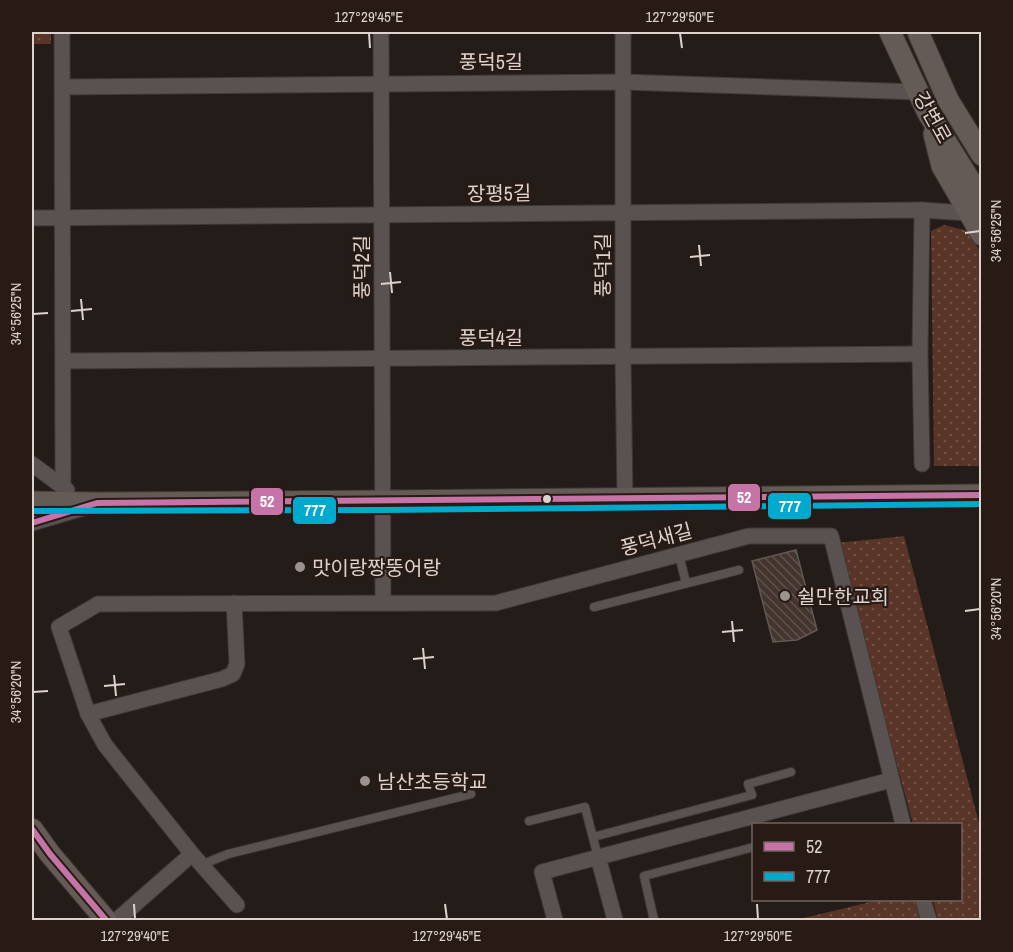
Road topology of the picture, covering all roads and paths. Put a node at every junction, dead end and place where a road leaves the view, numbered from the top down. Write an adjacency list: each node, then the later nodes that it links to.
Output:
1 (62, 32): 8 (street)
2 (381, 32): 6 (street, 풍덕2길)
3 (623, 32): 7 (street, 풍덕1길)
4 (890, 32): 9 (street, 강변로)
5 (918, 32): 10 (street, 강변로)
6 (381, 82): 7 (street, 풍덕5길); 8 (street, 풍덕5길); 16 (street, 풍덕2길)
7 (623, 82): 9 (street, 풍덕5길); 15 (street, 풍덕1길)
8 (63, 87): 18 (street)
9 (918, 92): 13 (street, 강변로)
10 (948, 100): 11 (street); 12 (street, 강변로)
11 (981, 132)
12 (981, 155)
13 (974, 206): 14 (street, 장평5길); 19 (street, 강변로)
14 (922, 210): 15 (street, 장평5길); 20 (street)
15 (624, 213): 16 (street, 장평5길); 21 (street, 풍덕1길)
16 (382, 215): 18 (street, 장평5길); 22 (street, 풍덕2길)
17 (32, 218): 18 (street, 장평5길)
18 (63, 218): 23 (street)
19 (981, 235)
20 (920, 354): 21 (street, 풍덕4길); 25 (street)
21 (623, 356): 22 (street, 풍덕4길); 28 (street, 풍덕1길)
22 (383, 358): 23 (street, 풍덕4길); 29 (street, 풍덕2길)
23 (63, 361): 26 (street)
24 (32, 464): 26 (street)
25 (922, 464)
26 (63, 488): 31 (street)
27 (981, 495): 28 (street)
28 (625, 500): 29 (street)
29 (384, 501): 31 (street); 36 (street, 풍덕2길)
30 (32, 502): 31 (street)
31 (97, 503): 32 (street)
32 (32, 523)
33 (679, 555): 35 (lane); 36 (street, 풍덕새길); 41 (street, 풍덕새길)
34 (739, 570): 35 (lane)
35 (686, 583): 38 (lane)
36 (383, 602): 37 (street, 풍덕새길)
37 (234, 603): 39 (street); 39 (street, 풍덕새길)
38 (594, 607)
39 (88, 714): 49 (street, 풍덕새길)
40 (791, 772): 46 (lane)
41 (891, 780): 44 (street, 풍덕새길); 48 (street)
42 (471, 794): 49 (lane)
43 (530, 821): 46 (lane)
44 (902, 823)
45 (32, 829): 52 (street)
46 (593, 837): 48 (lane)
47 (752, 847): 56 (lane)
48 (598, 857): 54 (street); 55 (street)
49 (197, 859): 51 (street, 풍덕새길); 53 (street)
50 (923, 901): 57 (street)
51 (237, 905)
52 (106, 921)
53 (117, 921)
54 (555, 921)
55 (615, 921)
56 (654, 921)
57 (929, 921)

